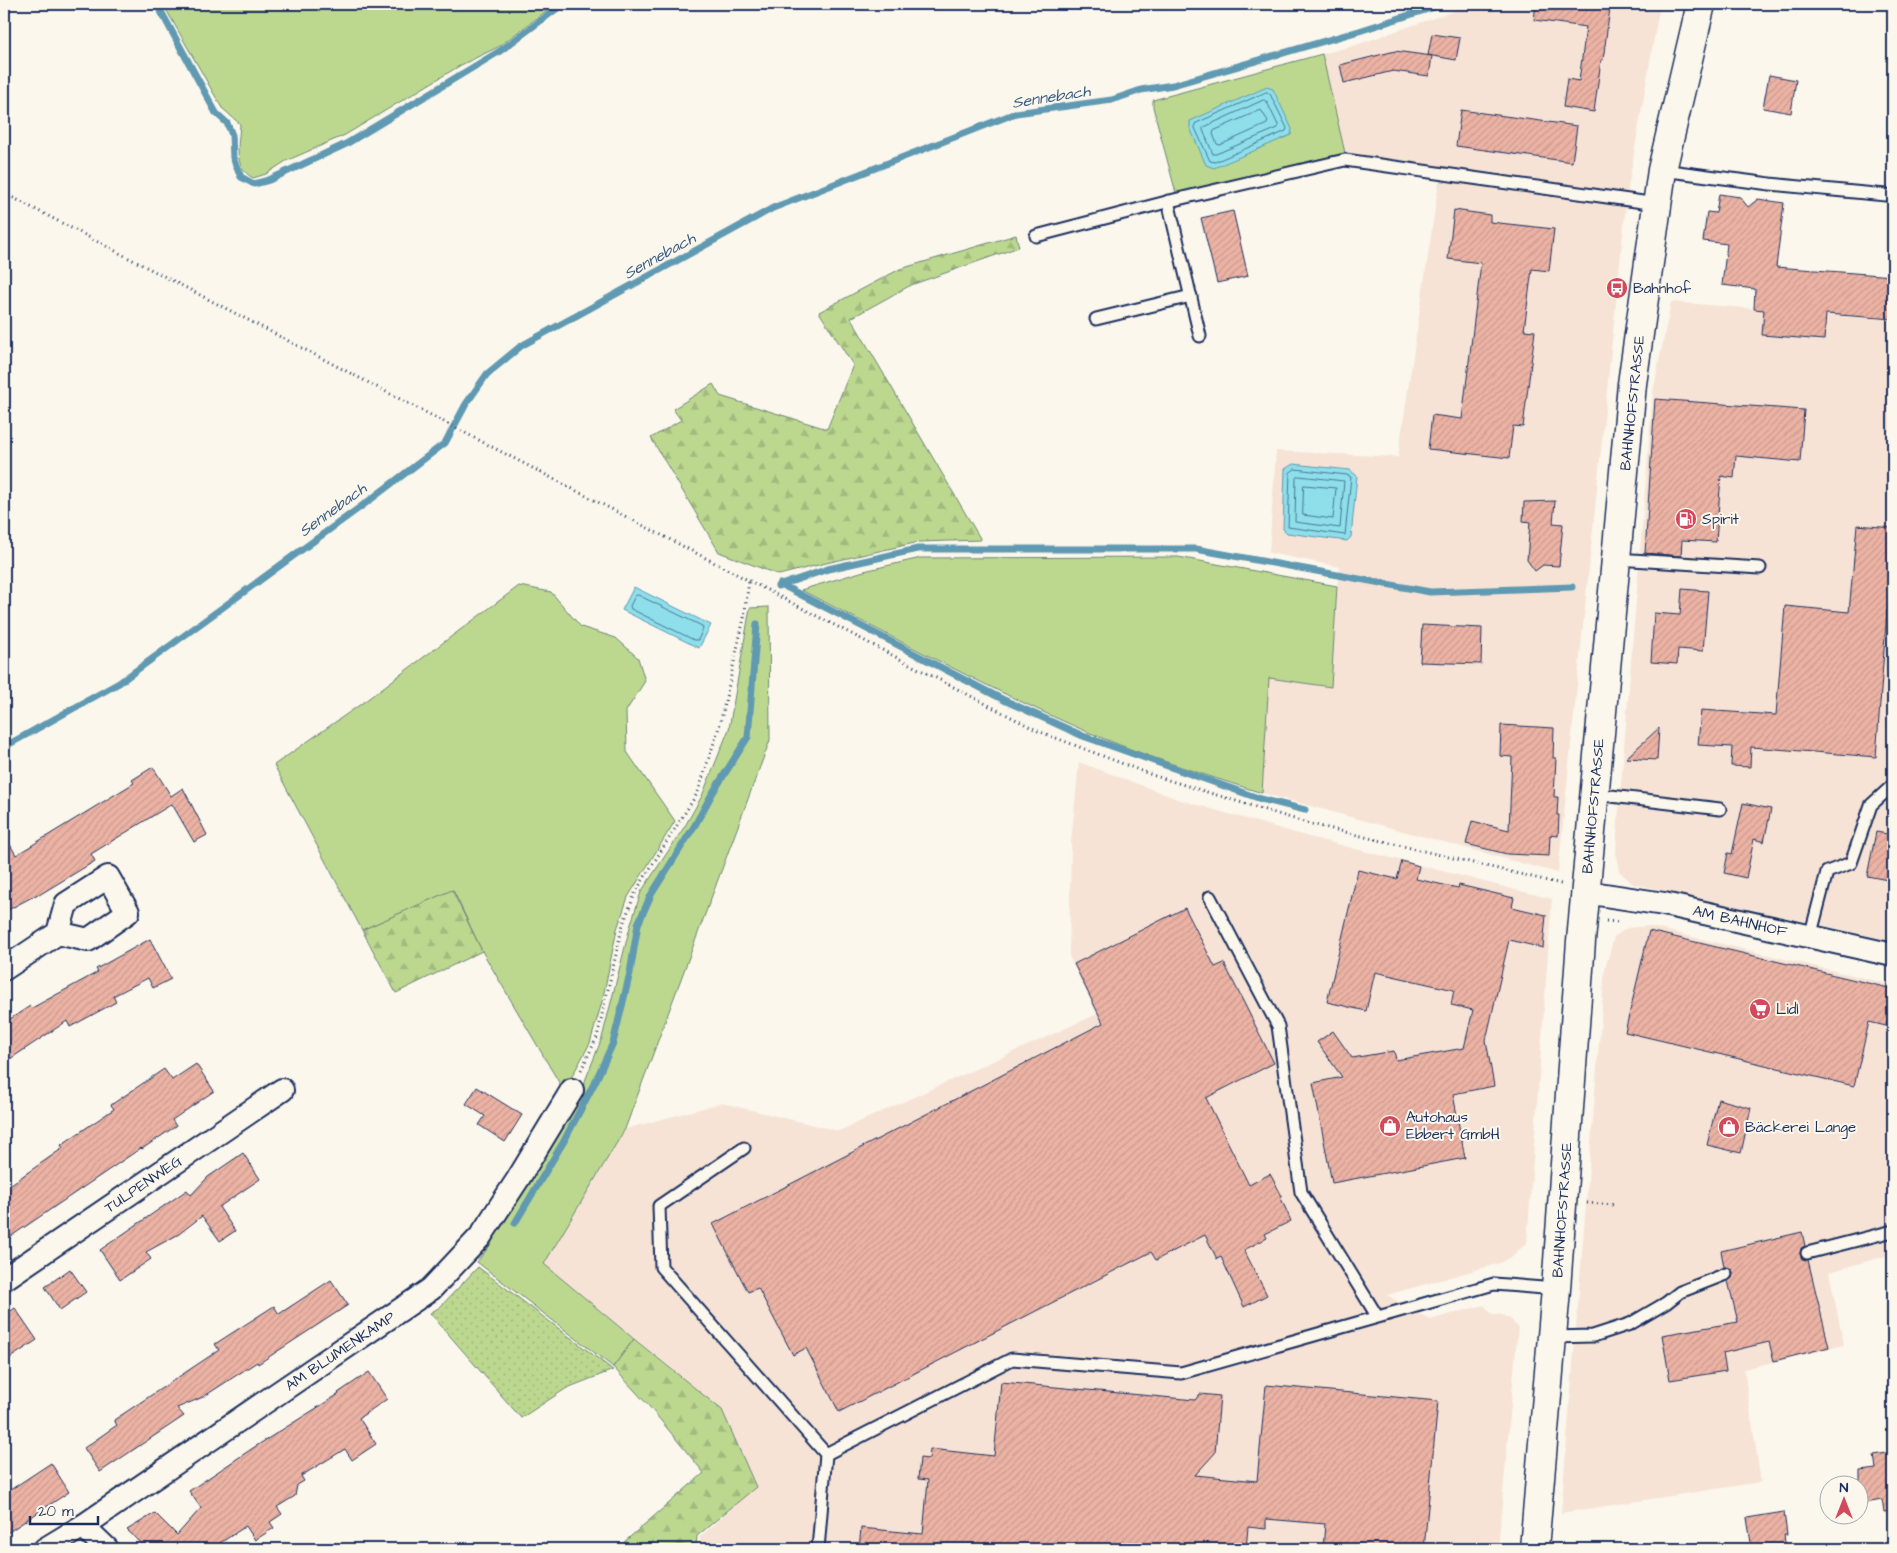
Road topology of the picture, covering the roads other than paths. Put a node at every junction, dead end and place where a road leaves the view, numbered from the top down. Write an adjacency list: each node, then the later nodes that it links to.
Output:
1 (1701, 4): 2 (main road, BAHNHOFSTRASSE)
2 (1662, 170): 3 (lane); 5 (main road, BAHNHOFSTRASSE)
3 (1886, 195)
4 (1168, 201): 5 (lane); 6 (lane); 7 (lane)
5 (1657, 204): 10 (main road, BAHNHOFSTRASSE)
6 (1036, 236)
7 (1191, 296): 8 (lane); 9 (lane)
8 (1096, 319)
9 (1200, 336)
10 (1616, 559): 11 (lane); 13 (main road, BAHNHOFSTRASSE)
11 (1760, 568)
12 (1893, 785): 18 (lane)
13 (1594, 794): 14 (lane); 15 (main road, BAHNHOFSTRASSE)
14 (1720, 809)
15 (1573, 887): 18 (street, AM BAHNHOF); 28 (main road, BAHNHOFSTRASSE)
16 (1210, 897): 29 (lane)
17 (58, 933): 20 (street)
18 (1810, 937): 19 (street, AM BAHNHOF)
19 (1893, 955)
20 (4, 969)
21 (282, 1090): 27 (street, TULPENWEG)
22 (572, 1090): 32 (street, AM BLUMENKAMP)
23 (744, 1148): 31 (lane)
24 (1893, 1231): 25 (lane)
25 (1807, 1253)
26 (1726, 1274): 30 (lane)
27 (4, 1279)
28 (1556, 1289): 29 (lane); 30 (main road, BAHNHOFSTRASSE)
29 (1377, 1316): 31 (lane)
30 (1552, 1337): 36 (main road, BAHNHOFSTRASSE)
31 (826, 1454): 35 (lane)
32 (83, 1526): 33 (street, AM BLUMENKAMP); 34 (street)
33 (45, 1549)
34 (107, 1549)
35 (818, 1549)
36 (1534, 1549)

